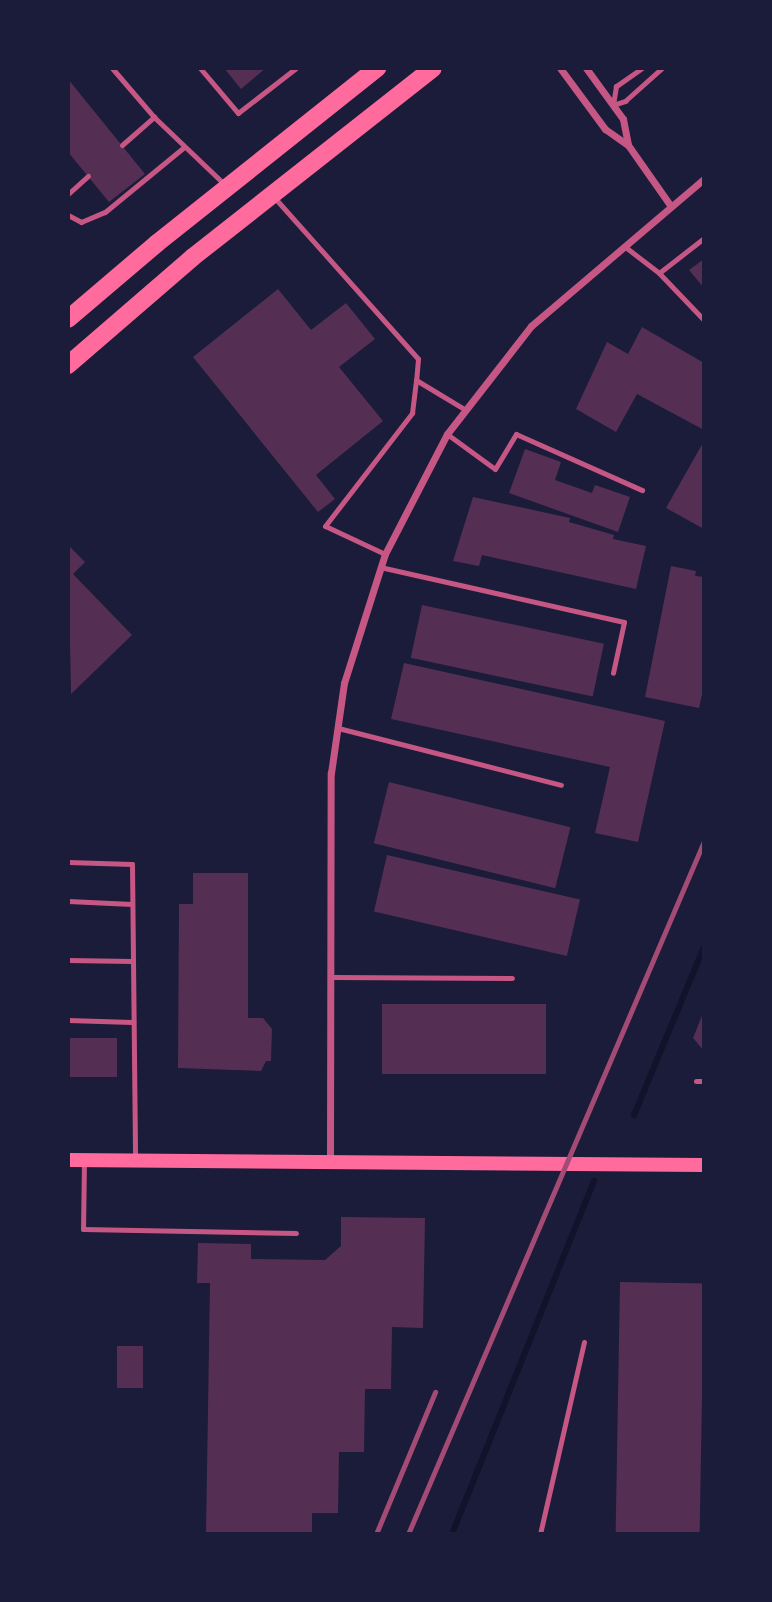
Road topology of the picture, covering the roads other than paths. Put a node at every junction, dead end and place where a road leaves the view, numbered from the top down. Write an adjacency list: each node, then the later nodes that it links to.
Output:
1 (112, 68): 11 (lane)
2 (200, 68): 3 (lane)
3 (296, 68)
4 (432, 68): 21 (highway)
5 (560, 68): 13 (street)
6 (586, 68): 10 (street)
7 (642, 68): 10 (lane)
8 (662, 68): 10 (lane)
9 (374, 69): 18 (highway)
10 (613, 105): 13 (street)
11 (154, 117): 12 (lane); 14 (lane)
12 (122, 145)
13 (628, 145): 22 (street)
14 (184, 147): 18 (lane); 23 (lane)
15 (88, 176): 19 (lane)
16 (704, 179): 22 (street)
17 (68, 180): 19 (lane)
18 (227, 186): 27 (highway)
19 (75, 188): 20 (lane)
20 (68, 194)
21 (271, 194): 29 (highway); 30 (lane)
22 (670, 205): 25 (street)
23 (68, 215)
24 (704, 238): 26 (lane)
25 (624, 246): 26 (lane); 31 (street)
26 (659, 273): 28 (lane)
27 (68, 319)
28 (704, 320)
29 (68, 365)
30 (416, 380): 31 (lane); 34 (lane)
31 (464, 408): 32 (street)
32 (447, 434): 33 (lane); 34 (street)
33 (642, 490)
34 (385, 554): 35 (street)
35 (380, 567): 36 (lane); 37 (street)
36 (613, 673)
37 (338, 728): 38 (lane); 44 (street)
38 (561, 785)
39 (68, 862): 41 (lane)
40 (68, 901): 41 (lane)
41 (132, 904): 43 (lane)
42 (68, 960): 43 (lane)
43 (132, 961): 47 (lane)
44 (331, 977): 45 (lane); 53 (street)
45 (512, 978)
46 (68, 1020): 47 (lane)
47 (132, 1022): 50 (lane)
48 (696, 1082): 49 (lane)
49 (704, 1082)
50 (135, 1159): 52 (main road); 53 (main road)
51 (68, 1160): 52 (main road)
52 (84, 1160): 55 (lane)
53 (330, 1162): 54 (main road)
54 (704, 1165)
55 (296, 1233)
56 (584, 1342): 57 (lane)
57 (540, 1534)

